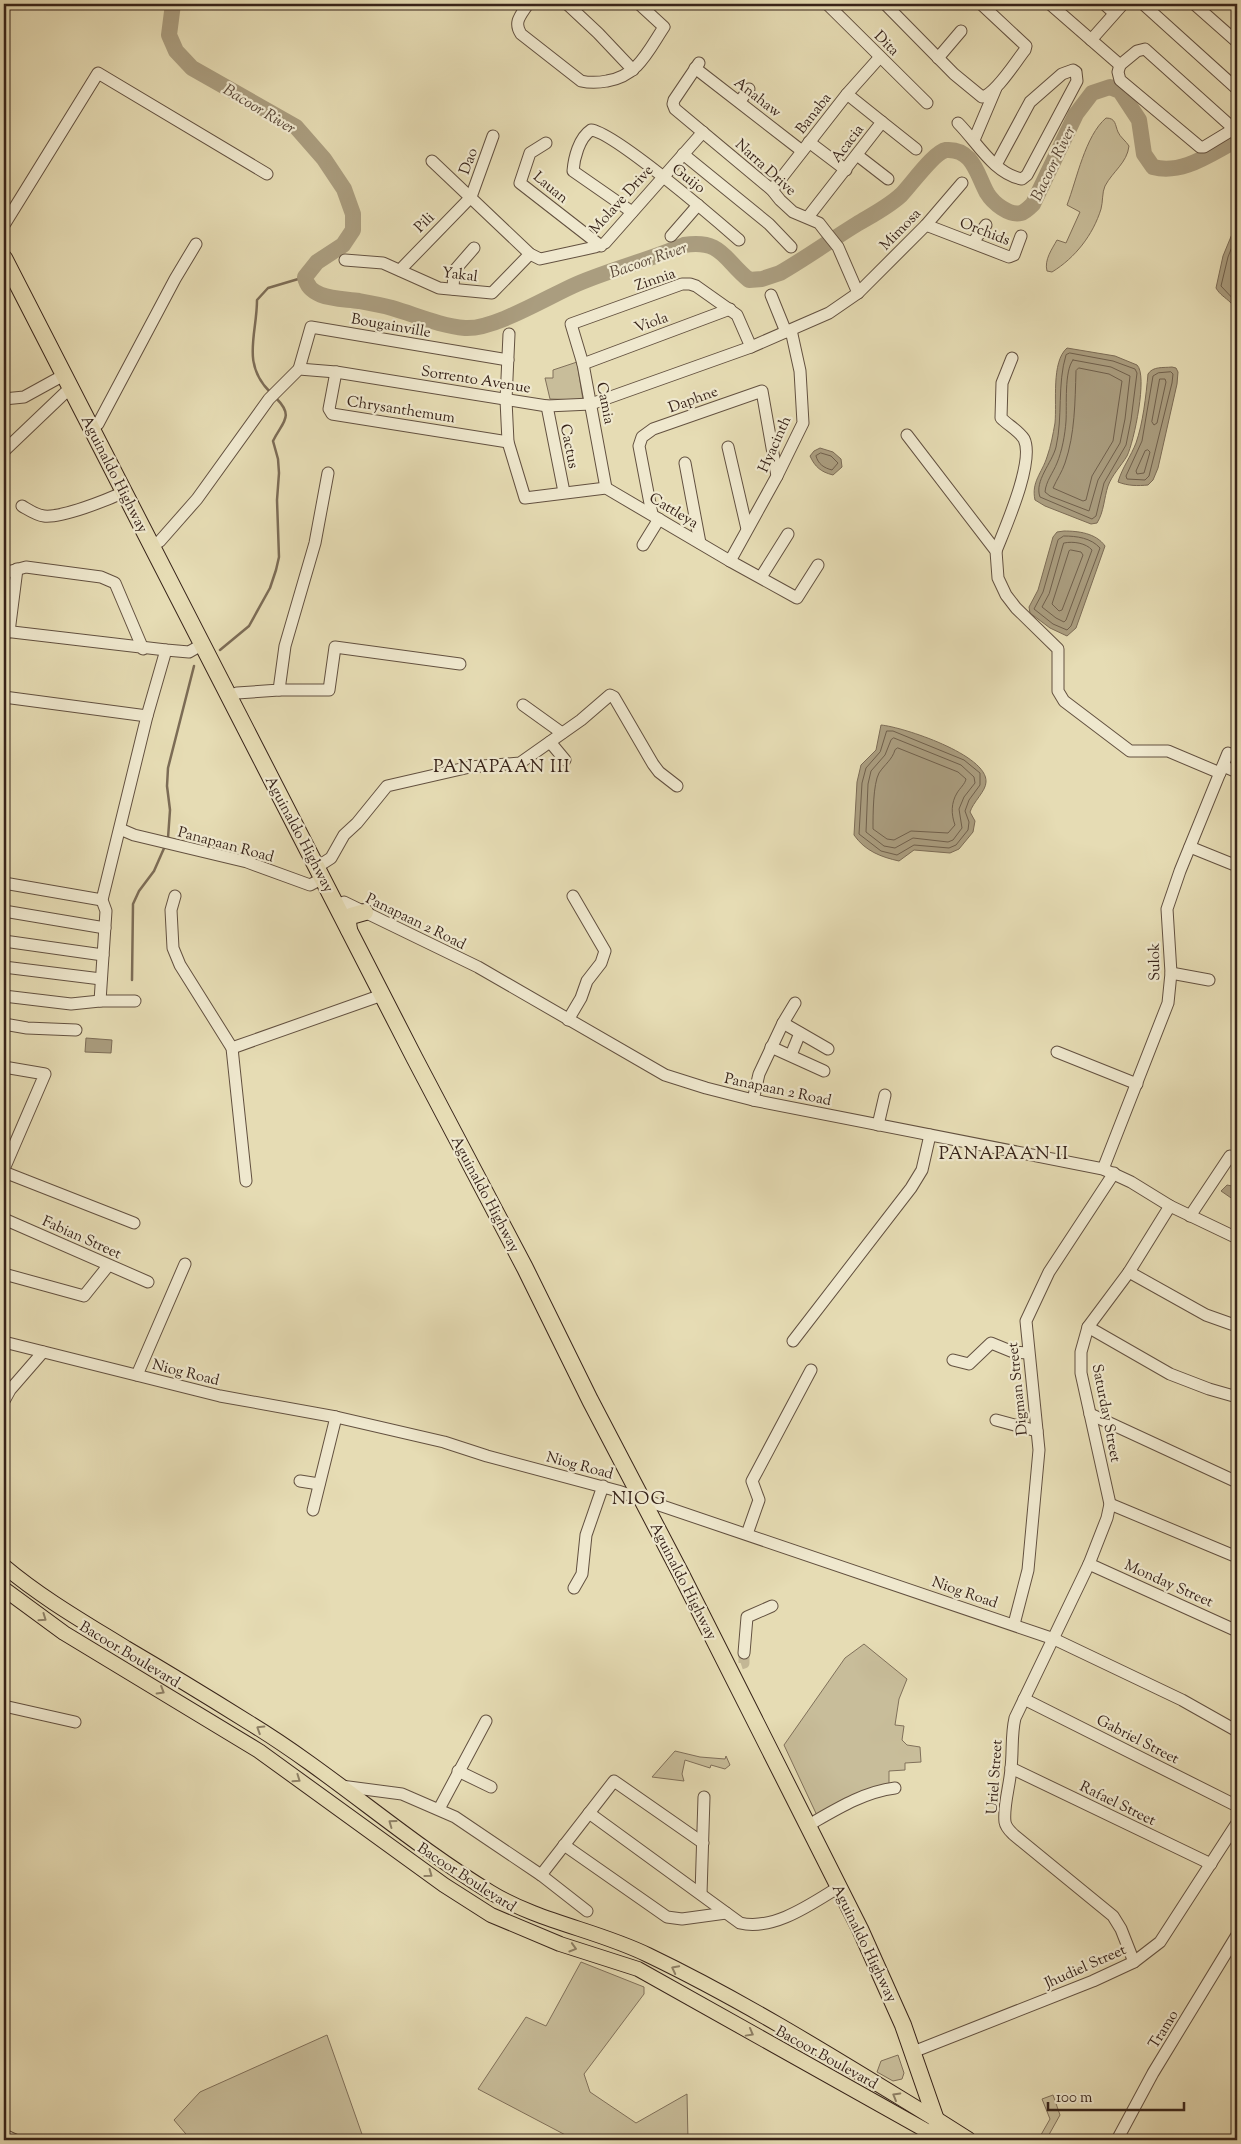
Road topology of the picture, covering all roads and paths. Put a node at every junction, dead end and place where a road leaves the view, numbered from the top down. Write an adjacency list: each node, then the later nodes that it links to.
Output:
1 (528, 4): 20 (street)
2 (567, 4): 20 (street)
3 (639, 4): 20 (street)
4 (827, 4): 16 (street, Dita)
5 (885, 4): 17 (street)
6 (981, 4): 21 (street)
7 (1050, 4): 14 (street)
8 (1104, 4): 12 (street)
9 (1122, 4): 12 (street)
10 (1143, 4): 23 (street)
11 (1194, 4): 15 (street)
12 (1114, 13): 14 (street)
13 (961, 30): 17 (street)
14 (1091, 40): 19 (street)
15 (1237, 42)
16 (880, 57): 24 (street, Banaba); 26 (street, Dita)
17 (938, 58): 21 (street)
18 (697, 66): 25 (street, Anahaw); 30 (street, Narra Drive)
19 (1120, 66): 29 (street); 29 (street)
20 (633, 70)
21 (997, 86): 32 (street)
22 (749, 89): 25 (street)
23 (1237, 89)
24 (847, 94): 27 (street, Acacia); 34 (street, Banaba)
25 (740, 101): 34 (street, Anahaw)
26 (927, 103)
27 (882, 122): 35 (street); 37 (street, Acacia)
28 (958, 123): 32 (street)
29 (1236, 128)
30 (703, 132): 36 (street, Molave Drive); 45 (street, Narra Drive)
31 (493, 136): 46 (street, Dao)
32 (974, 140): 39 (street)
33 (546, 143): 58 (street, Lauan)
34 (806, 147): 40 (street, Anahaw); 45 (street, Banaba)
35 (916, 149)
36 (683, 154): 42 (street, Molave Drive); 59 (street)
37 (857, 155): 40 (street, Acacia); 43 (street)
38 (432, 161): 46 (street)
39 (996, 165): 39 (street)
40 (846, 170): 49 (street, Acacia)
41 (267, 174): 51 (street)
42 (662, 176): 47 (street, Guijo); 48 (street, Molave Drive); 48 (street, Guijo)
43 (888, 179)
44 (962, 183): 52 (street, Mimosa)
45 (772, 190): 49 (street, Narra Drive)
46 (471, 197): 61 (street); 64 (street, Pili)
47 (698, 205): 53 (street); 55 (street, Guijo)
48 (632, 212): 58 (street, Molave Drive)
49 (808, 216): 66 (street, Narra Drive)
50 (986, 224): 56 (street)
51 (4, 225)
52 (926, 225): 56 (street, Orchids); 66 (street, Mimosa)
53 (671, 236)
54 (1021, 236): 56 (street, Orchids)
55 (739, 240)
56 (973, 242)
57 (196, 244): 83 (street)
58 (601, 246): 61 (street, Molave Drive)
59 (791, 247)
60 (474, 248): 65 (street)
61 (530, 254): 65 (street, Yakal)
62 (4, 258): 78 (highway, Aguinaldo Highway)
63 (345, 260): 64 (street, Yakal)
64 (400, 270): 65 (street, Yakal)
65 (453, 290)
66 (858, 293): 70 (street, Sorrento Avenue)
67 (771, 295): 70 (street, Hyacinth)
68 (730, 309): 69 (street, Zinnia); 72 (street, Zinnia); 75 (street, Viola)
69 (571, 324): 75 (street, Camia)
70 (789, 331): 72 (street, Sorrento Avenue); 90 (street, Hyacinth)
71 (509, 334): 74 (street)
72 (751, 347): 81 (street, Sorrento Avenue)
73 (1012, 358): 101 (street)
74 (508, 360): 76 (street, Bougainville); 80 (street)
75 (583, 364): 81 (street, Camia)
76 (299, 369): 77 (street, Sorrento Avenue); 100 (street)
77 (336, 372): 80 (street, Sorrento Avenue); 85 (street, Chrysanthemum)
78 (67, 381): 79 (street); 83 (highway, Aguinaldo Highway); 87 (street)
79 (4, 399)
80 (506, 400): 82 (street, Sorrento Avenue); 85 (street)
81 (591, 404): 82 (street, Sorrento Avenue); 91 (street, Camia)
82 (547, 406): 93 (street, Cactus)
83 (91, 428): 92 (highway, Aguinaldo Highway)
84 (908, 435): 101 (street)
85 (508, 442): 93 (street)
86 (728, 447): 96 (street)
87 (4, 451)
88 (685, 463): 98 (street)
89 (328, 473): 112 (street)
90 (778, 476): 95 (street, Daphne); 96 (street, Hyacinth)
91 (606, 488): 93 (street); 95 (street, Cattleya)
92 (124, 492): 94 (street); 100 (highway, Aguinaldo Highway)
93 (564, 492)
94 (22, 506)
95 (655, 516): 98 (street, Cattleya); 99 (street)
96 (747, 529): 102 (street, Hyacinth)
97 (788, 534): 106 (street)
98 (700, 543): 102 (street, Cattleya)
99 (643, 545)
100 (152, 546): 108 (highway, Aguinaldo Highway)
101 (996, 551): 121 (street)
102 (730, 561): 106 (street, Cattleya)
103 (818, 565): 106 (street, Cattleya)
104 (17, 569): 105 (street); 107 (street); 109 (street)
105 (4, 573)
106 (761, 578)
107 (6, 631): 109 (street)
108 (202, 644): 110 (street); 114 (highway, Aguinaldo Highway)
109 (142, 649): 110 (street)
110 (166, 650): 116 (street)
111 (460, 664): 112 (street)
112 (279, 690): 114 (street)
113 (4, 697): 116 (street)
114 (228, 698): 127 (highway, Aguinaldo Highway)
115 (523, 705): 117 (street)
116 (147, 716): 124 (street)
117 (562, 733): 118 (street); 123 (street)
118 (550, 742): 120 (street); 127 (street)
119 (1228, 753): 121 (street, Sulok)
120 (565, 760)
121 (1221, 770): 122 (street); 125 (street, Sulok)
122 (1237, 772)
123 (677, 786)
124 (120, 829): 127 (street, Panapaan Road); 131 (street)
125 (1190, 847): 126 (street); 140 (street, Sulok)
126 (1237, 866)
127 (320, 872): 132 (highway, Aguinaldo Highway)
128 (4, 883): 131 (street)
129 (175, 896): 154 (street)
130 (573, 896): 148 (street)
131 (102, 900): 135 (street)
132 (337, 905): 134 (street, Panapaan 2 Road); 136 (highway, Aguinaldo Highway)
133 (4, 911): 135 (street)
134 (365, 912): 136 (highway); 148 (street, Panapaan 2 Road)
135 (105, 928): 138 (street)
136 (349, 930): 143 (highway, Aguinaldo Highway)
137 (4, 942): 138 (street)
138 (102, 955): 141 (street)
139 (4, 967): 141 (street)
140 (1171, 973): 142 (street); 160 (street, Sulok)
141 (101, 979): 145 (street)
142 (1209, 980)
143 (382, 995): 154 (street); 200 (highway, Aguinaldo Highway)
144 (4, 996): 145 (street)
145 (100, 1001): 146 (street)
146 (135, 1002)
147 (795, 1004): 149 (street)
148 (568, 1020): 162 (street, Panapaan 2 Road)
149 (783, 1023): 152 (street); 153 (street)
150 (4, 1024): 151 (street)
151 (76, 1030)
152 (800, 1034): 155 (street); 157 (street)
153 (772, 1047): 157 (street); 162 (street)
154 (232, 1048): 170 (street)
155 (828, 1049)
156 (1057, 1052): 160 (street)
157 (791, 1056): 159 (street)
158 (4, 1067): 168 (street)
159 (824, 1071)
160 (1136, 1084): 167 (street, Sulok)
161 (885, 1095): 163 (street)
162 (753, 1100): 163 (street, Panapaan 2 Road)
163 (878, 1125): 164 (street, Panapaan 2 Road)
164 (930, 1135): 167 (street, Panapaan 2 Road); 183 (street)
165 (1237, 1146): 166 (street)
166 (1234, 1157): 172 (street)
167 (1103, 1169): 169 (street, Panapaan 2 Road)
168 (4, 1170): 174 (street)
169 (1114, 1173): 171 (street, Panapaan 2 Road); 186 (street, Digman Street)
170 (246, 1181)
171 (1170, 1206): 172 (street, Panapaan 2 Road); 178 (street, Saturday Street)
172 (1190, 1216): 175 (street, Panapaan 2 Road)
173 (4, 1219): 177 (street, Fabian Street)
174 (134, 1224)
175 (1237, 1238)
176 (185, 1264): 189 (street)
177 (108, 1266): 179 (street); 180 (street, Fabian Street)
178 (1129, 1272): 181 (street); 182 (street, Saturday Street)
179 (4, 1274)
180 (148, 1282)
181 (1237, 1326)
182 (1088, 1327): 190 (street); 192 (street, Saturday Street)
183 (793, 1341)
184 (4, 1342): 185 (street, Niog Road)
185 (43, 1352): 189 (street, Niog Road); 191 (street)
186 (1028, 1354): 187 (street); 195 (street, Digman Street)
187 (953, 1360)
188 (811, 1370): 203 (street)
189 (137, 1375): 193 (street, Niog Road)
190 (1237, 1397)
191 (4, 1400)
192 (1090, 1414): 197 (street); 201 (street, Saturday Street)
193 (336, 1417): 198 (street); 199 (street, Niog Road)
194 (996, 1420): 195 (street)
195 (1036, 1431): 210 (street, Digman Street)
196 (300, 1481): 198 (street)
197 (1237, 1482)
198 (319, 1484): 202 (street)
199 (603, 1486): 200 (street, Niog Road); 207 (street)
200 (641, 1499): 203 (street, Niog Road); 214 (highway, Aguinaldo Highway)
201 (1110, 1504): 204 (street); 205 (street, Saturday Street)
202 (313, 1510)
203 (748, 1534): 210 (street, Niog Road)
204 (1237, 1557)
205 (1089, 1564): 211 (street, Monday Street); 212 (street, Saturday Street)
206 (4, 1566): 213 (main road, Bacoor Boulevard)
207 (574, 1588)
208 (4, 1589): 215 (main road, Bacoor Boulevard, one-way to 215)
209 (772, 1606): 214 (street)
210 (1014, 1624): 212 (street, Niog Road)
211 (1237, 1631)
212 (1054, 1639): 216 (street, Uriel Street); 220 (street, Niog Road)
213 (130, 1650): 215 (main road); 223 (main road, Bacoor Boulevard, one-way to 213)
214 (738, 1662): 231 (highway, Aguinaldo Highway)
215 (119, 1666): 243 (main road, Bacoor Boulevard, one-way to 243)
216 (1024, 1699): 221 (street, Uriel Street); 227 (street, Gabriel Street)
217 (4, 1706): 219 (street)
218 (486, 1721): 222 (street)
219 (75, 1722)
220 (1237, 1731)
221 (1011, 1768): 234 (street, Rafael Street); 241 (street, Uriel Street)
222 (458, 1771): 224 (street); 228 (street)
223 (341, 1786): 228 (street); 242 (main road, Bacoor Boulevard, one-way to 223)
224 (491, 1787)
225 (895, 1788): 231 (street)
226 (704, 1797): 232 (street)
227 (1237, 1806)
228 (438, 1809): 235 (street)
229 (589, 1813): 232 (street); 233 (street); 237 (street)
230 (1237, 1823): 234 (street, Jhudiel Street)
231 (807, 1826): 236 (highway, Aguinaldo Highway)
232 (703, 1843): 237 (street)
233 (564, 1845): 235 (street); 239 (street)
234 (1211, 1864): 241 (street, Jhudiel Street)
235 (540, 1875): 238 (street)
236 (839, 1887): 239 (street); 244 (highway, Aguinaldo Highway)
237 (701, 1894): 239 (street)
238 (587, 1911)
239 (726, 1913)
240 (1237, 1935): 250 (street, Tramo)
241 (1134, 1962): 244 (street, Jhudiel Street)
242 (718, 1991): 243 (main road); 245 (main road, Bacoor Boulevard, one-way to 242)
243 (708, 2009): 248 (main road, Bacoor Boulevard, one-way to 248)
244 (913, 2052): 245 (highway, Aguinaldo Highway)
245 (938, 2122): 248 (highway, Aguinaldo Highway); 249 (highway)
246 (4, 2135): 247 (street)
247 (15, 2140)
248 (943, 2140)
249 (968, 2140)
250 (1117, 2140)

